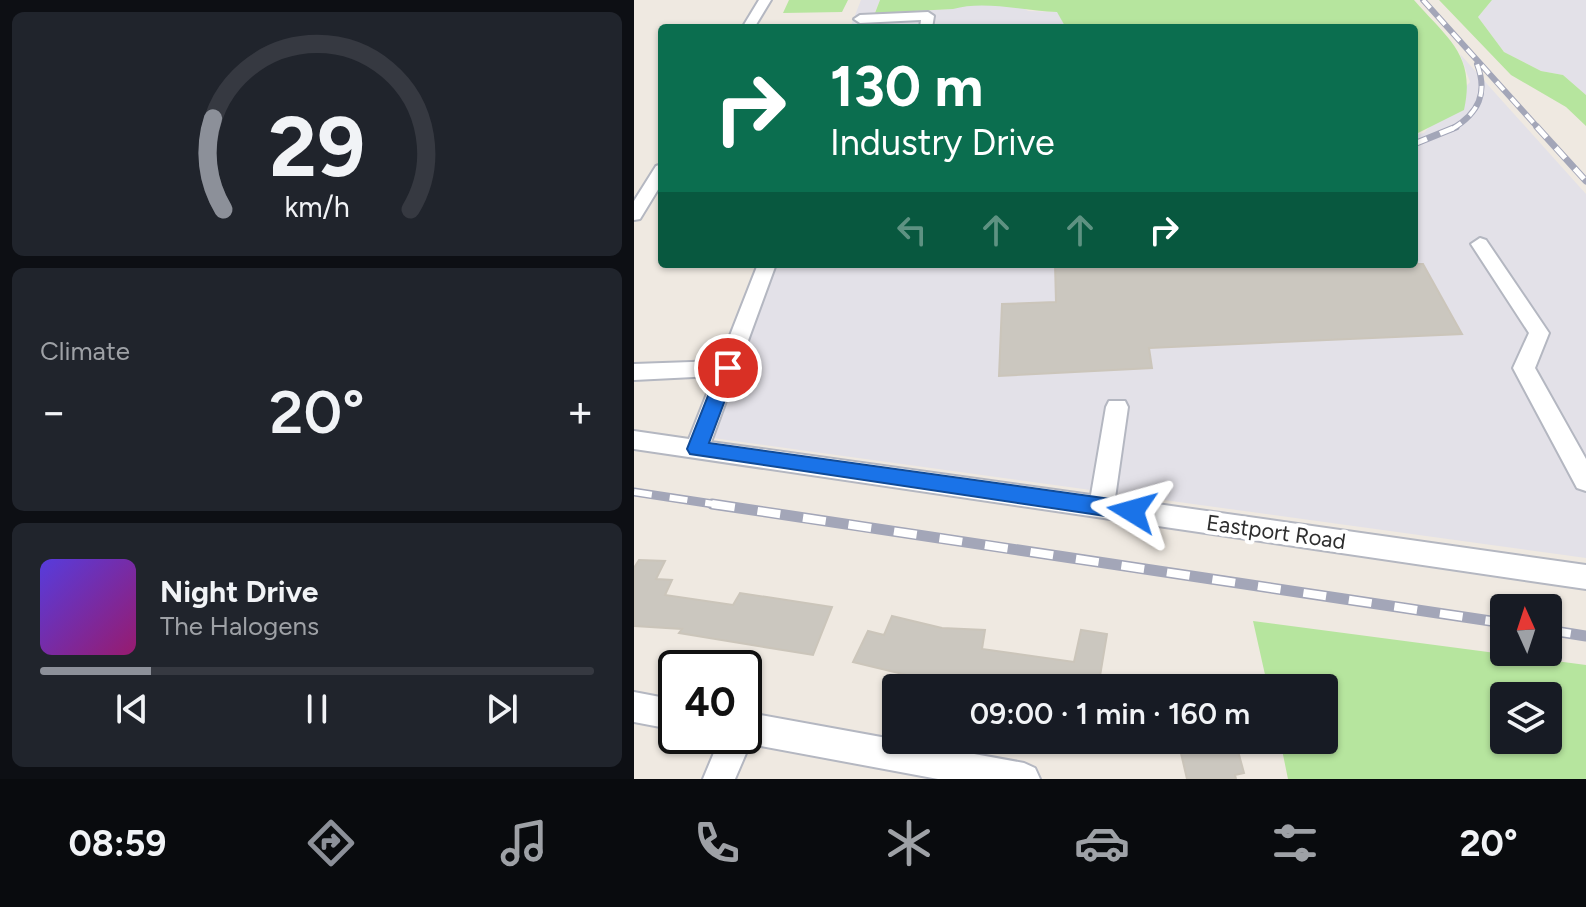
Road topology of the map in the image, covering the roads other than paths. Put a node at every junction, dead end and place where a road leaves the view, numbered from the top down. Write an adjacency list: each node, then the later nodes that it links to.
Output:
1 (765, 0): 3 (street)
2 (867, 0): 4 (street)
3 (750, 24)
4 (858, 24): 5 (street)
5 (927, 24)
6 (658, 176): 7 (street)
7 (634, 215)
8 (1480, 244): 15 (street)
9 (766, 268): 10 (street)
10 (728, 368): 11 (street); 14 (street)
11 (634, 372)
12 (1117, 407): 16 (street)
13 (634, 440): 14 (street, Eastport Road)
14 (697, 449): 16 (street, Eastport Road)
15 (1586, 481)
16 (1101, 507): 17 (street, Eastport Road)
17 (1586, 577)
18 (634, 707): 19 (street)
19 (658, 712)
20 (762, 730): 23 (street)
21 (729, 754): 22 (street)
22 (719, 779)
23 (1024, 779)

